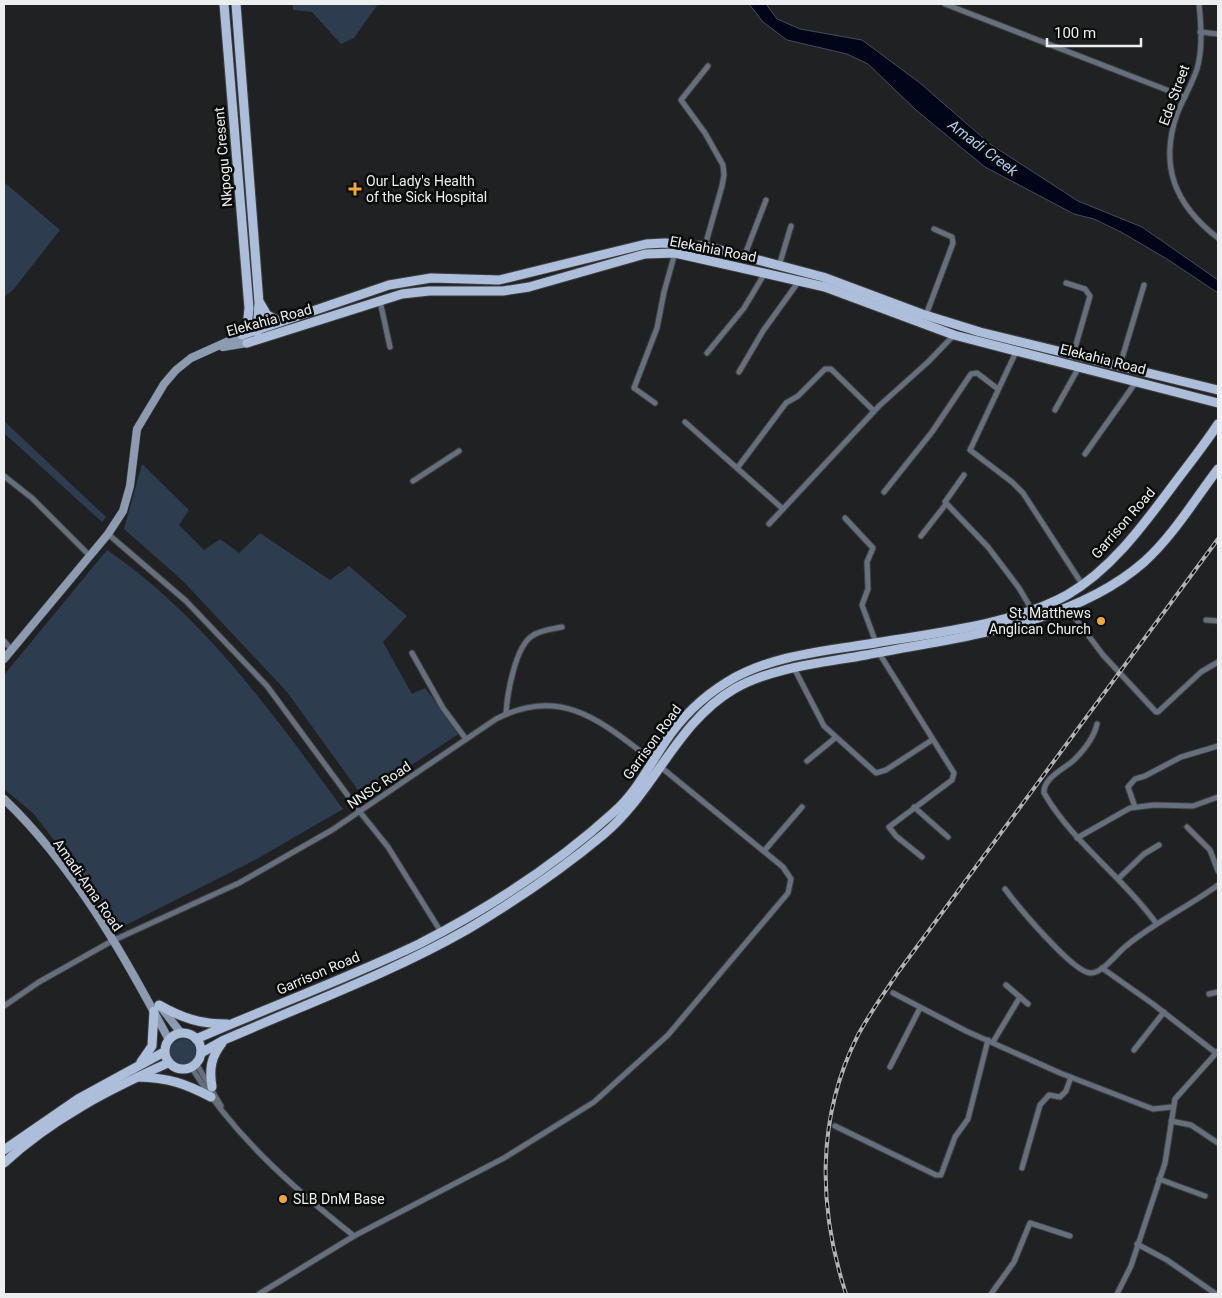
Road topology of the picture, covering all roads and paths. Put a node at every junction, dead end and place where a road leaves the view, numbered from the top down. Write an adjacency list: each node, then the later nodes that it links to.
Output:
1 (224, 4): 24 (main road, Nkpogu Cresent)
2 (236, 4): 23 (main road, Nkpogu Cresent)
3 (946, 4): 5 (street)
4 (1199, 4): 6 (street, Ede Street)
5 (955, 6): 9 (street)
6 (1200, 32): 7 (street); 9 (street, Ede Street)
7 (1218, 34)
8 (708, 66): 14 (street)
9 (1185, 97): 13 (street, Ede Street)
10 (766, 200): 16 (street)
11 (791, 226): 17 (street)
12 (934, 229): 25 (street)
13 (1218, 238)
14 (705, 246): 16 (main road, Elekahia Road); 26 (main road, Elekahia Road)
15 (675, 253): 18 (main road, Elekahia Road); 22 (main road, Elekahia Road); 41 (street)
16 (744, 257): 17 (main road, Elekahia Road)
17 (779, 266): 25 (main road, Elekahia Road)
18 (765, 273): 19 (main road, Elekahia Road); 33 (street)
19 (799, 281): 29 (main road, Elekahia Road); 37 (street)
20 (1066, 283): 34 (street)
21 (1144, 285): 35 (street)
22 (380, 301): 28 (main road, Elekahia Road); 31 (street)
23 (260, 303): 26 (main road); 27 (main road, Nkpogu Cresent)
24 (249, 308): 27 (main road, Nkpogu Cresent); 30 (main road, Nkpogu Cresent)
25 (926, 315): 34 (main road, Elekahia Road)
26 (279, 321): 27 (main road, Elekahia Road)
27 (258, 328): 28 (main road); 30 (main road, Elekahia Road)
28 (272, 335): 30 (main road, Elekahia Road)
29 (954, 335): 32 (main road, Elekahia Road); 44 (street)
30 (244, 339): 59 (street, Elekahia Road)
31 (390, 347)
32 (1016, 352): 36 (main road, Elekahia Road); 39 (street)
33 (707, 353)
34 (1073, 355): 35 (main road, Elekahia Road)
35 (1120, 365): 40 (main road, Elekahia Road)
36 (1079, 367): 38 (main road, Elekahia Road); 43 (street)
37 (740, 372)
38 (1136, 381): 42 (main road, Elekahia Road); 48 (street)
39 (998, 389): 54 (street); 62 (street)
40 (1218, 390)
41 (655, 403)
42 (1218, 403)
43 (1055, 410)
44 (874, 411): 49 (street); 56 (street)
45 (685, 422): 49 (street)
46 (1218, 424): 62 (main road, Garrison Road)
47 (459, 451): 53 (street)
48 (1085, 454)
49 (738, 467): 56 (street)
50 (1218, 469): 63 (main road, Garrison Road)
51 (964, 475): 55 (street)
52 (4, 476): 61 (street)
53 (413, 481)
54 (884, 492)
55 (946, 504): 60 (street); 64 (street)
56 (783, 509): 58 (street)
57 (845, 518): 69 (street)
58 (768, 524)
59 (108, 534): 61 (street, Elekahia Road); 90 (street)
60 (921, 536)
61 (90, 556): 70 (street, Elekahia Road)
62 (1082, 584): 64 (main road, Garrison Road)
63 (1067, 606): 71 (main road, Garrison Road); 74 (street)
64 (1032, 610): 69 (main road, Garrison Road)
65 (1206, 620): 66 (street)
66 (1218, 621)
67 (562, 627): 76 (street)
68 (4, 641): 70 (street)
69 (876, 643): 82 (main road, Garrison Road)
70 (11, 649): 73 (street, Elekahia Road)
71 (878, 652): 75 (main road, Garrison Road); 80 (street)
72 (412, 653): 79 (street)
73 (4, 659)
74 (1218, 662)
75 (794, 668): 78 (street); 84 (main road, Garrison Road)
76 (506, 714): 79 (street, NNSC Road); 82 (street, NNSC Road)
77 (1097, 724): 93 (street)
78 (835, 738): 80 (street); 83 (street)
79 (466, 739): 90 (street, NNSC Road)
80 (932, 740): 89 (street)
81 (1218, 746): 88 (street)
82 (653, 761): 102 (main road, Garrison Road)
83 (807, 761)
84 (662, 768): 95 (street); 119 (main road, Garrison Road)
85 (1218, 797): 88 (street)
86 (4, 800): 103 (street, Amadi-Ama Road)
87 (802, 807): 95 (street)
88 (1135, 807): 93 (street)
89 (914, 808): 92 (street); 96 (street)
90 (360, 812): 102 (street); 103 (street, NNSC Road)
91 (1187, 827): 97 (street)
92 (948, 837)
93 (1077, 838): 98 (street)
94 (1159, 845): 98 (street)
95 (764, 851): 143 (street)
96 (922, 858)
97 (1218, 871)
98 (1119, 878): 101 (street)
99 (1218, 885): 101 (street)
100 (1005, 889): 104 (street)
101 (1156, 924): 104 (street)
102 (441, 932): 115 (main road, Garrison Road)
103 (112, 941): 111 (street, NNSC Road); 112 (street, Amadi-Ama Road)
104 (1102, 968): 114 (street)
105 (1006, 985): 109 (street)
106 (1218, 992): 108 (street)
107 (894, 993): 113 (street)
108 (1209, 994)
109 (1020, 997): 110 (street); 120 (street)
110 (1028, 1004)
111 (4, 1006)
112 (156, 1008): 115 (main road); 116 (street, Amadi-Ama Road); 118 (street, Amadi-Ama Road); 126 (main road)
113 (920, 1008): 120 (street); 128 (street)
114 (1164, 1012): 121 (street); 123 (street)
115 (232, 1024): 117 (main road, Garrison Road)
116 (181, 1033): 117 (main road); 118 (main road)
117 (196, 1039): 124 (main road)
118 (169, 1040): 122 (main road)
119 (224, 1040): 124 (main road, Garrison Road); 131 (main road)
120 (991, 1041): 130 (street); 136 (street)
121 (1134, 1050)
122 (164, 1052): 125 (main road); 126 (main road)
123 (1217, 1052): 133 (street)
124 (201, 1053): 127 (main road)
125 (168, 1063): 127 (main road); 129 (main road)
126 (139, 1064): 138 (main road)
127 (194, 1065): 131 (street); 132 (street)
128 (890, 1067)
129 (135, 1077): 132 (main road); 139 (main road)
130 (1071, 1077): 133 (street); 140 (street)
131 (212, 1087): 134 (street)
132 (212, 1098): 134 (street)
133 (1172, 1108): 135 (street)
134 (224, 1111): 143 (street)
135 (1172, 1120): 137 (street); 141 (street)
136 (835, 1126)
137 (1218, 1143)
138 (4, 1150)
139 (4, 1163)
140 (1022, 1168)
141 (1159, 1179): 142 (street); 145 (street)
142 (1206, 1196)
143 (354, 1236): 146 (street)
144 (1070, 1236): 147 (street)
145 (1138, 1244): 148 (street); 149 (street)
146 (259, 1294)
147 (992, 1294)
148 (1117, 1294)
149 (1216, 1294)

